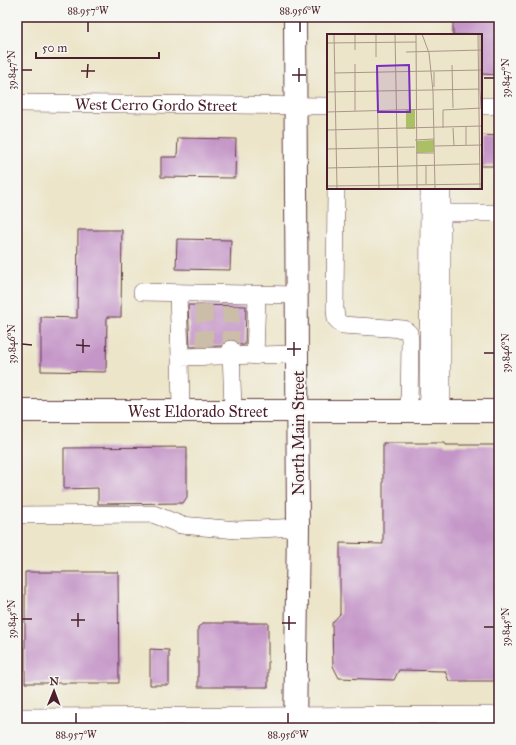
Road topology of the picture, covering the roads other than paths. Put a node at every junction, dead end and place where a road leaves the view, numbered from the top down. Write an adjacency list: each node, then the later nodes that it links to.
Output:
1 (295, 17): 3 (main road, North Main Street)
2 (17, 103): 3 (street, West Cerro Gordo Street)
3 (295, 106): 4 (street, West Cerro Gordo Street); 15 (main road, North Main Street)
4 (327, 106)
5 (482, 106): 6 (street)
6 (499, 106)
7 (336, 189): 17 (street)
8 (429, 189): 18 (street)
9 (442, 189): 10 (street)
10 (442, 213): 11 (street); 26 (street)
11 (499, 213)
12 (142, 292): 13 (street)
13 (178, 293): 14 (street); 21 (street)
14 (257, 294): 15 (street); 20 (street)
15 (297, 296): 19 (main road, North Main Street)
16 (231, 352): 20 (street); 21 (street); 24 (street)
17 (410, 353): 18 (street); 26 (street)
18 (428, 353): 26 (street)
19 (297, 354): 20 (street); 25 (main road, North Main Street)
20 (255, 356)
21 (180, 357): 23 (street)
22 (17, 411): 23 (main road, West Eldorado Street)
23 (181, 411): 24 (main road, West Eldorado Street)
24 (233, 411): 25 (main road, West Eldorado Street)
25 (298, 411): 26 (main road, West Eldorado Street); 29 (main road, North Main Street)
26 (426, 411): 27 (main road, West Eldorado Street)
27 (499, 411)
28 (17, 515): 29 (street)
29 (298, 527): 32 (main road, North Main Street)
30 (499, 715): 32 (street)
31 (17, 717): 32 (street)
32 (295, 722)

